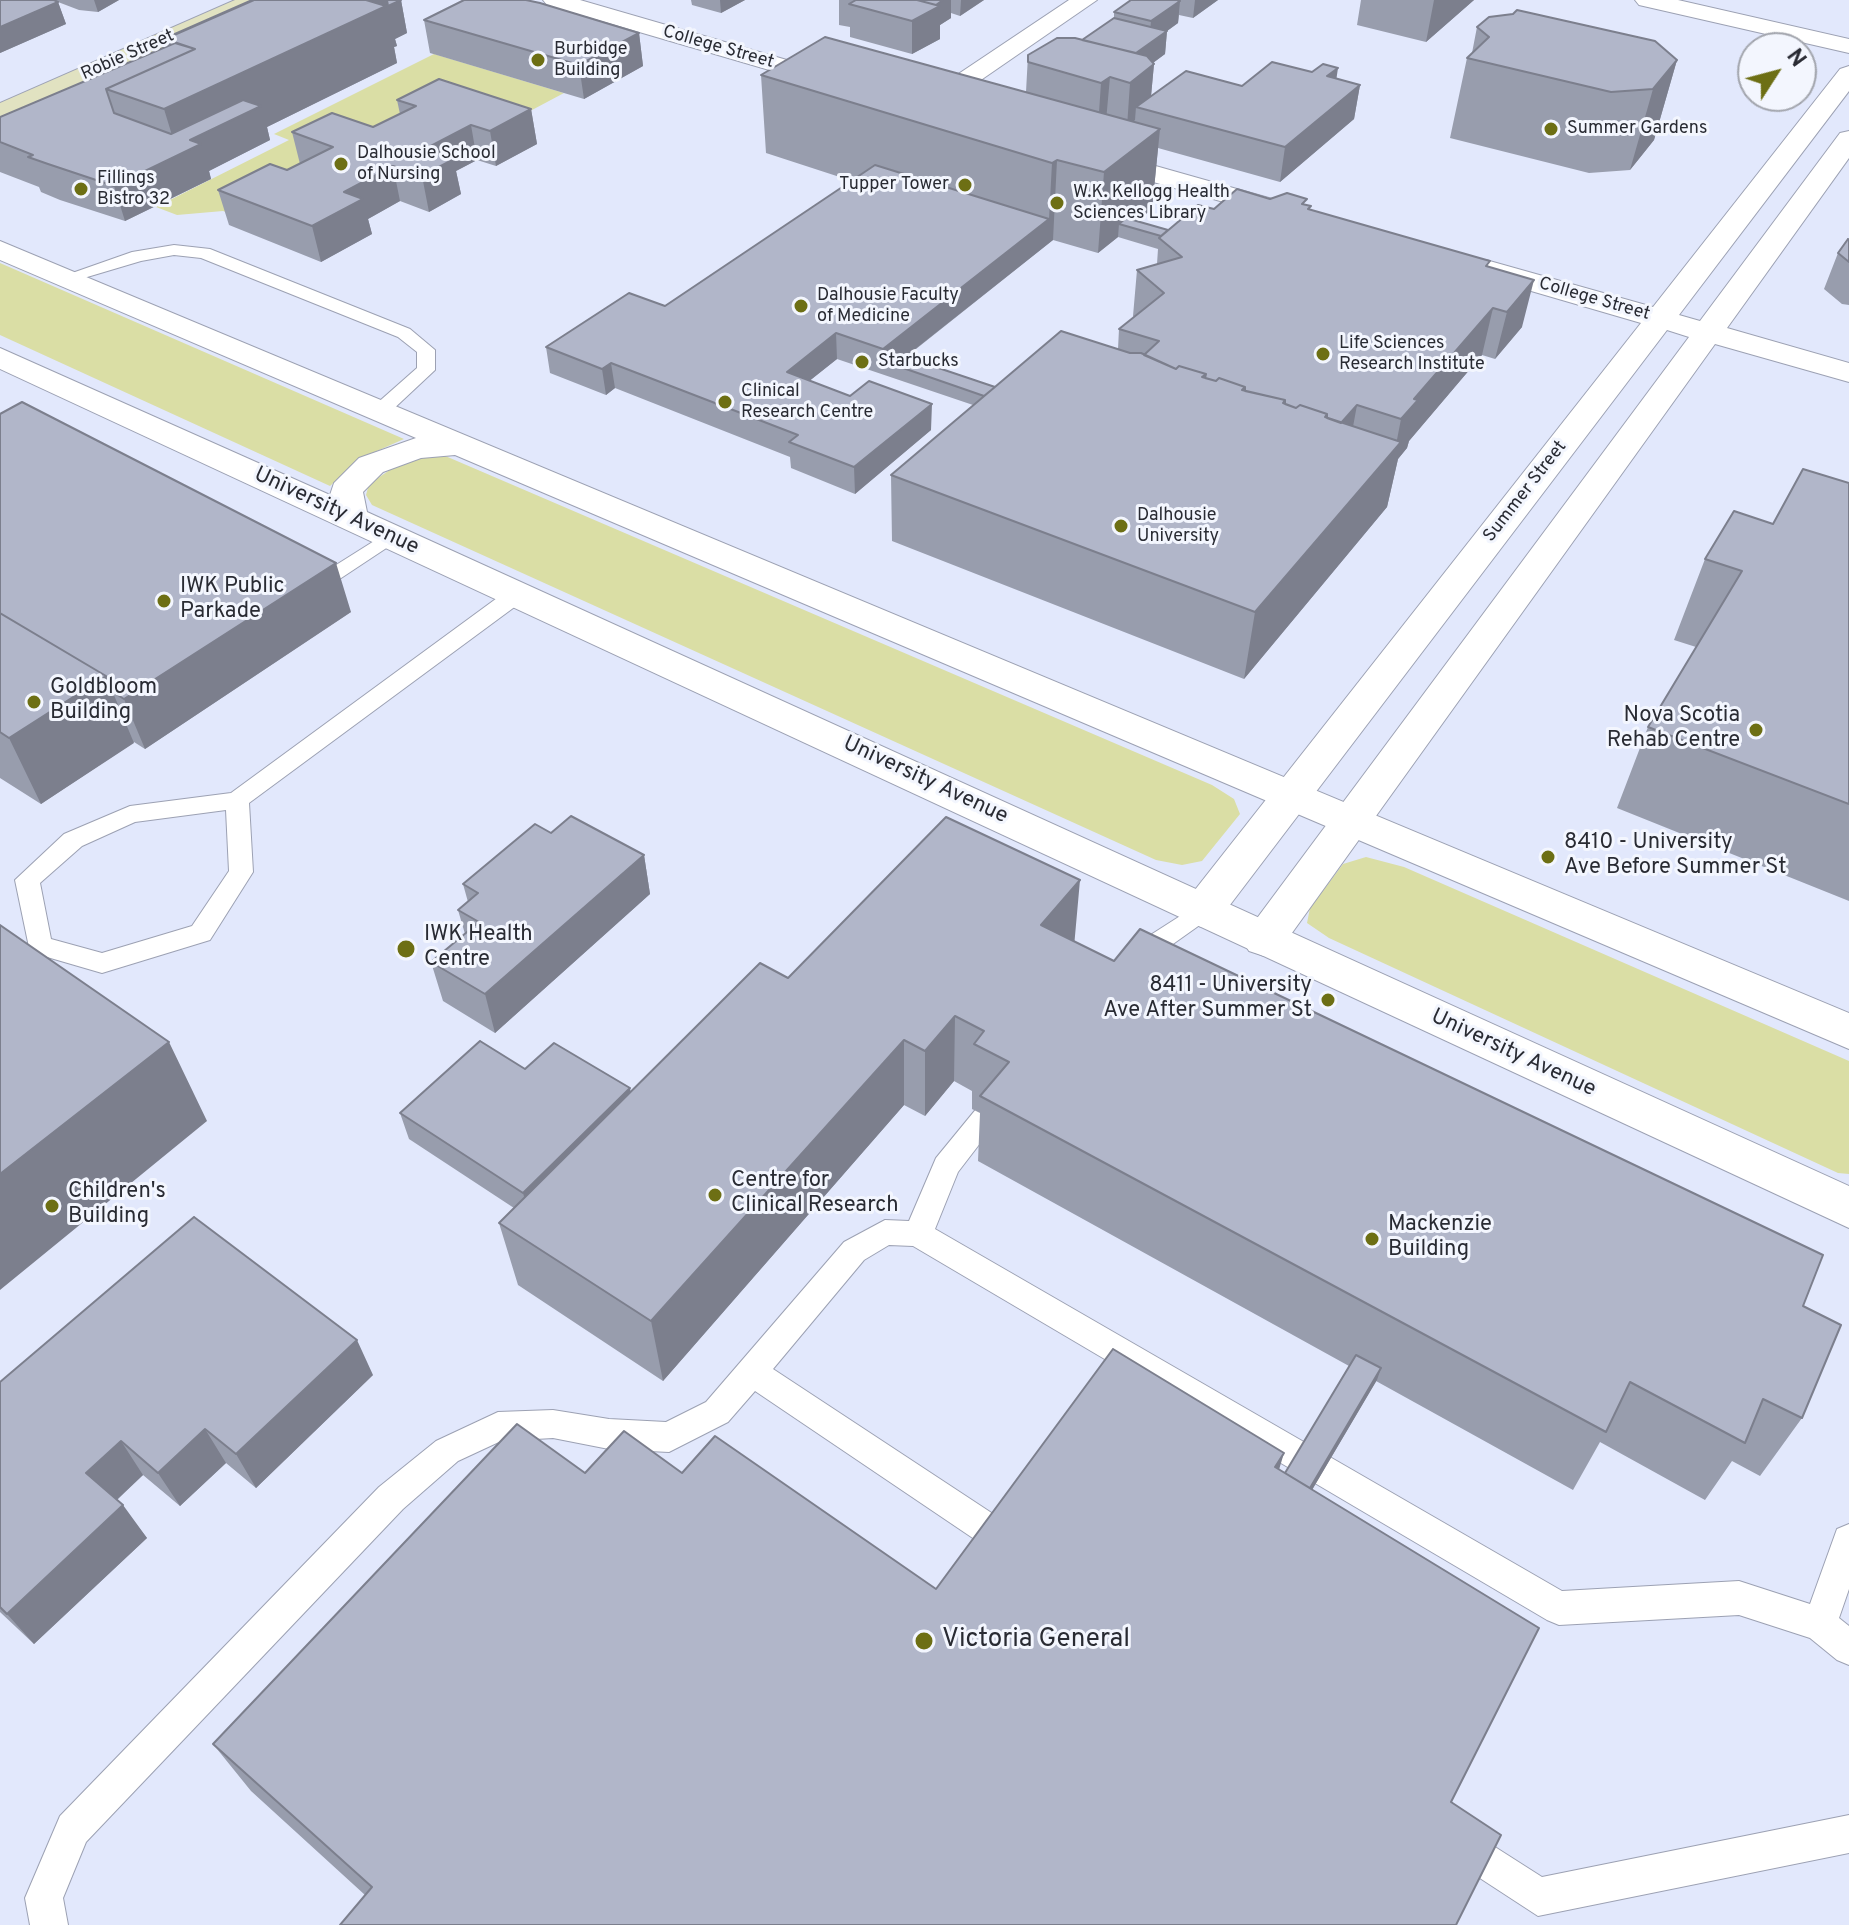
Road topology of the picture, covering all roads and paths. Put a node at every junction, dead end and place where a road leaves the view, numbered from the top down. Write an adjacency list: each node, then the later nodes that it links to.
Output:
1 (255, 0): 10 (main road, Robie Street)
2 (555, 0): 7 (street, College Street)
3 (1085, 0): 9 (street)
4 (1647, 0): 5 (street)
5 (1849, 46)
6 (1849, 74): 18 (street, Summer Street)
7 (864, 90)
8 (894, 99): 9 (street)
9 (924, 108): 11 (street)
10 (0, 112)
11 (954, 117)
12 (1849, 139): 19 (street)
13 (1071, 150): 14 (street)
14 (1314, 220)
15 (0, 250): 17 (street)
16 (1448, 258): 18 (street, College Street)
17 (67, 278): 22 (street); 22 (lane)
18 (1660, 319): 19 (street, College Street); 28 (street, Summer Street)
19 (1708, 332): 21 (street, College Street); 30 (street)
20 (0, 357): 24 (street, University Avenue)
21 (1849, 373)
22 (381, 410): 23 (street)
23 (464, 445): 24 (street); 28 (street)
24 (351, 519): 25 (street, University Avenue)
25 (390, 537): 26 (lane); 27 (street, University Avenue)
26 (307, 590)
27 (516, 595): 29 (lane); 31 (street, University Avenue)
28 (1292, 795): 30 (street); 31 (street, Summer Street)
29 (237, 800): 29 (lane)
30 (1351, 821): 32 (street); 34 (street)
31 (1202, 911): 32 (street, University Avenue); 33 (lane)
32 (1264, 940): 36 (street, University Avenue)
33 (1115, 971)
34 (1849, 1032)
35 (987, 1116): 37 (lane)
36 (1849, 1208)
37 (918, 1234): 38 (lane); 41 (lane)
38 (751, 1371): 40 (lane); 45 (lane)
39 (1849, 1540): 41 (lane)
40 (1007, 1542)
41 (1820, 1624): 42 (lane)
42 (1849, 1648)
43 (1433, 1825): 44 (lane)
44 (1849, 1834)
45 (49, 1925)

